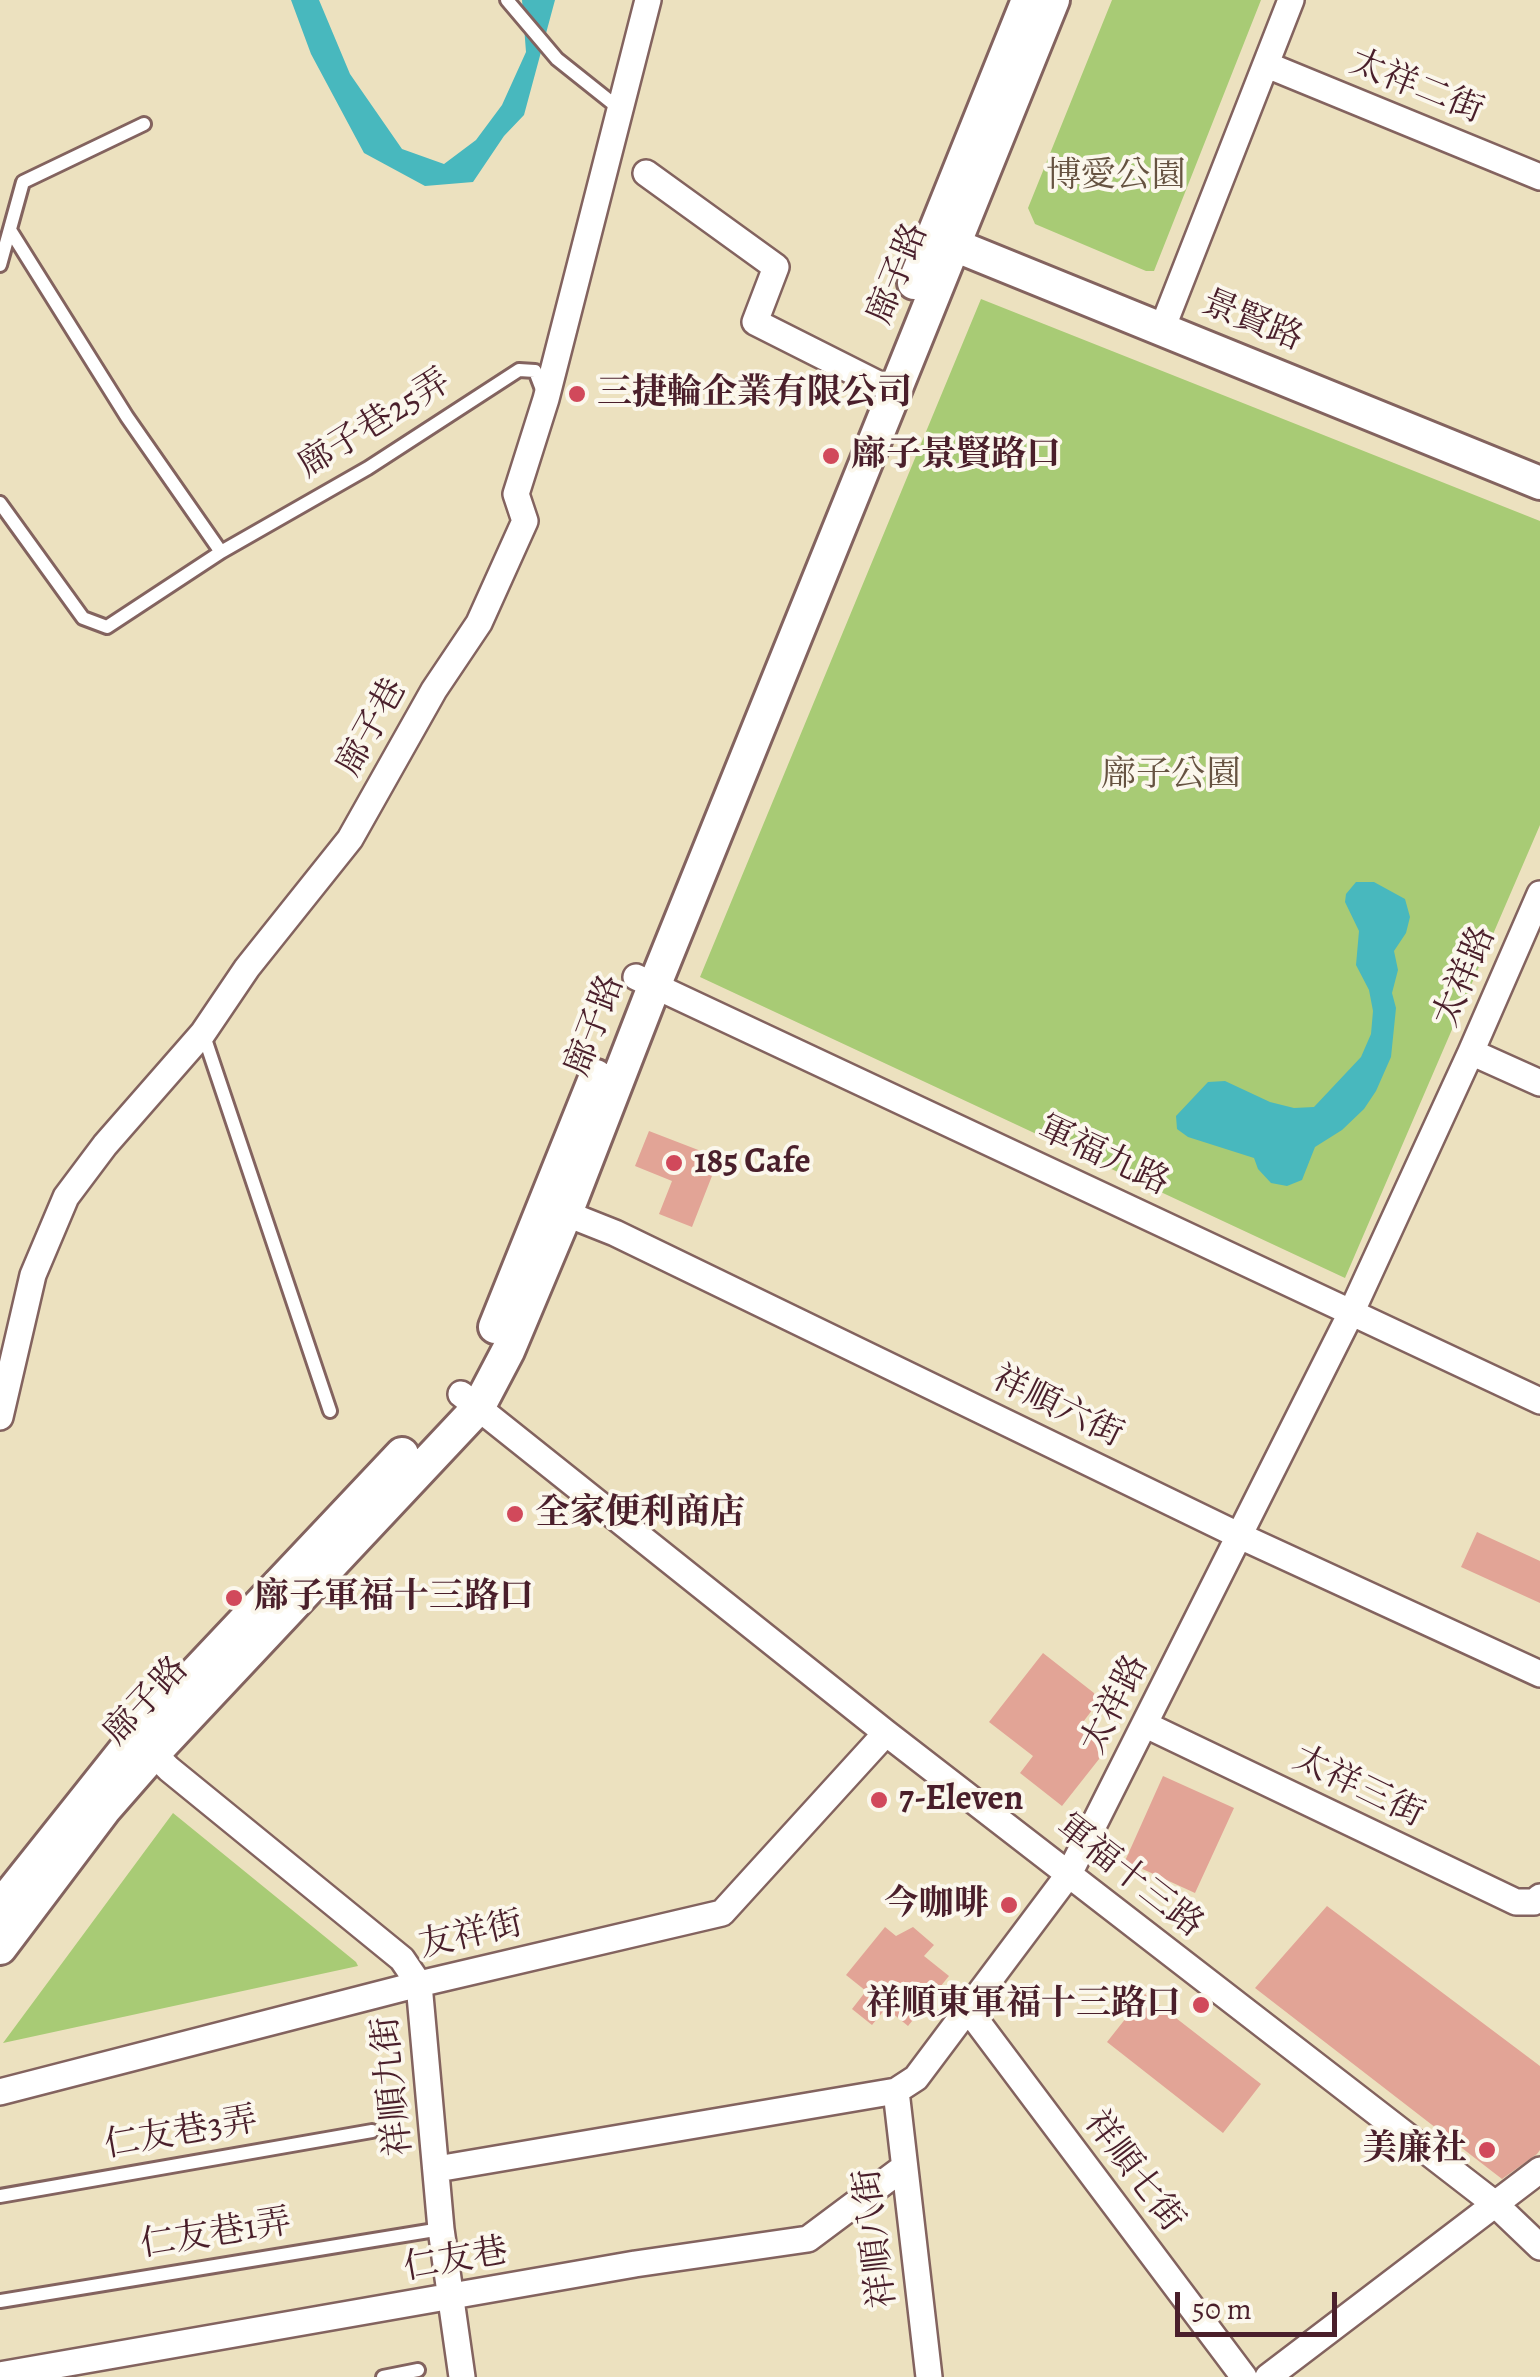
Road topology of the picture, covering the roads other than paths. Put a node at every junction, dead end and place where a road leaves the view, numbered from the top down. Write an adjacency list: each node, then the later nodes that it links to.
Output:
1 (507, 0): 7 (lane)
2 (648, 0): 7 (street, 廍子巷)
3 (1028, 0): 12 (main road, 廍子路)
4 (1053, 0): 12 (main road, 廍子路)
5 (1291, 0): 6 (street)
6 (1266, 65): 10 (street, 太祥二街); 14 (street)
7 (621, 110): 16 (street, 廍子巷)
8 (144, 124): 11 (lane)
9 (646, 173): 15 (street)
10 (1540, 177)
11 (10, 230): 13 (lane); 19 (lane)
12 (943, 241): 14 (main road, 景賢路); 15 (main road, 廍子路); 21 (main road, 廍子路)
13 (0, 265)
14 (1162, 328): 17 (main road, 景賢路)
15 (876, 383): 21 (main road, 廍子路)
16 (546, 399): 19 (lane, 廍子巷25弄); 22 (street, 廍子巷)
17 (1540, 484)
18 (0, 504): 19 (lane, 廍子巷25弄)
19 (220, 552)
20 (1540, 894): 23 (street, 太祥路)
21 (645, 980): 25 (main road, 廍子路); 26 (street, 軍福九路)
22 (203, 1033): 29 (lane); 30 (street, 廍子巷)
23 (1471, 1052): 24 (street); 26 (street, 太祥路)
24 (1540, 1083)
25 (554, 1209): 27 (main road, 廍子路); 31 (street, 祥順六街)
26 (1351, 1313): 28 (street, 軍福九路); 31 (street, 太祥路)
27 (470, 1401): 34 (street, 軍福十三路); 35 (main road, 廍子路)
28 (1540, 1401)
29 (330, 1412)
30 (0, 1417)
31 (1240, 1536): 32 (street, 祥順六街); 33 (street, 太祥路)
32 (1540, 1674)
33 (1146, 1724): 36 (street, 太祥路); 37 (street, 太祥三街)
34 (886, 1733): 36 (street, 軍福十三路); 40 (street, 友祥街)
35 (144, 1745): 38 (main road, 廍子路); 39 (main road, 廍子路); 40 (street, 祥順九街)
36 (1069, 1874): 41 (street, 太祥路); 49 (street, 軍福十三路)
37 (1540, 1896)
38 (0, 1907)
39 (1, 1942)
40 (419, 1984): 43 (street, 友祥街); 46 (street, 祥順九街)
41 (967, 2008): 42 (street, 太祥路); 59 (street, 祥順七街)
42 (896, 2090): 45 (street, 祥順八街); 46 (street)
43 (0, 2092)
44 (372, 2131): 48 (lane, 仁友巷3弄)
45 (903, 2168): 52 (street, 仁友巷); 58 (street, 祥順八街)
46 (437, 2169): 50 (street, 祥順九街)
47 (1540, 2170): 49 (street)
48 (0, 2196)
49 (1495, 2204): 51 (street, 軍福十三路); 60 (street)
50 (441, 2229): 52 (street, 祥順九街); 53 (lane, 仁友巷1弄)
51 (1540, 2247)
52 (450, 2298): 55 (street, 仁友巷); 57 (street, 祥順九街)
53 (0, 2301)
54 (418, 2370): 56 (lane)
55 (0, 2375)
56 (383, 2377)
57 (462, 2377)
58 (929, 2377)
59 (1244, 2377)
60 (1268, 2377)

